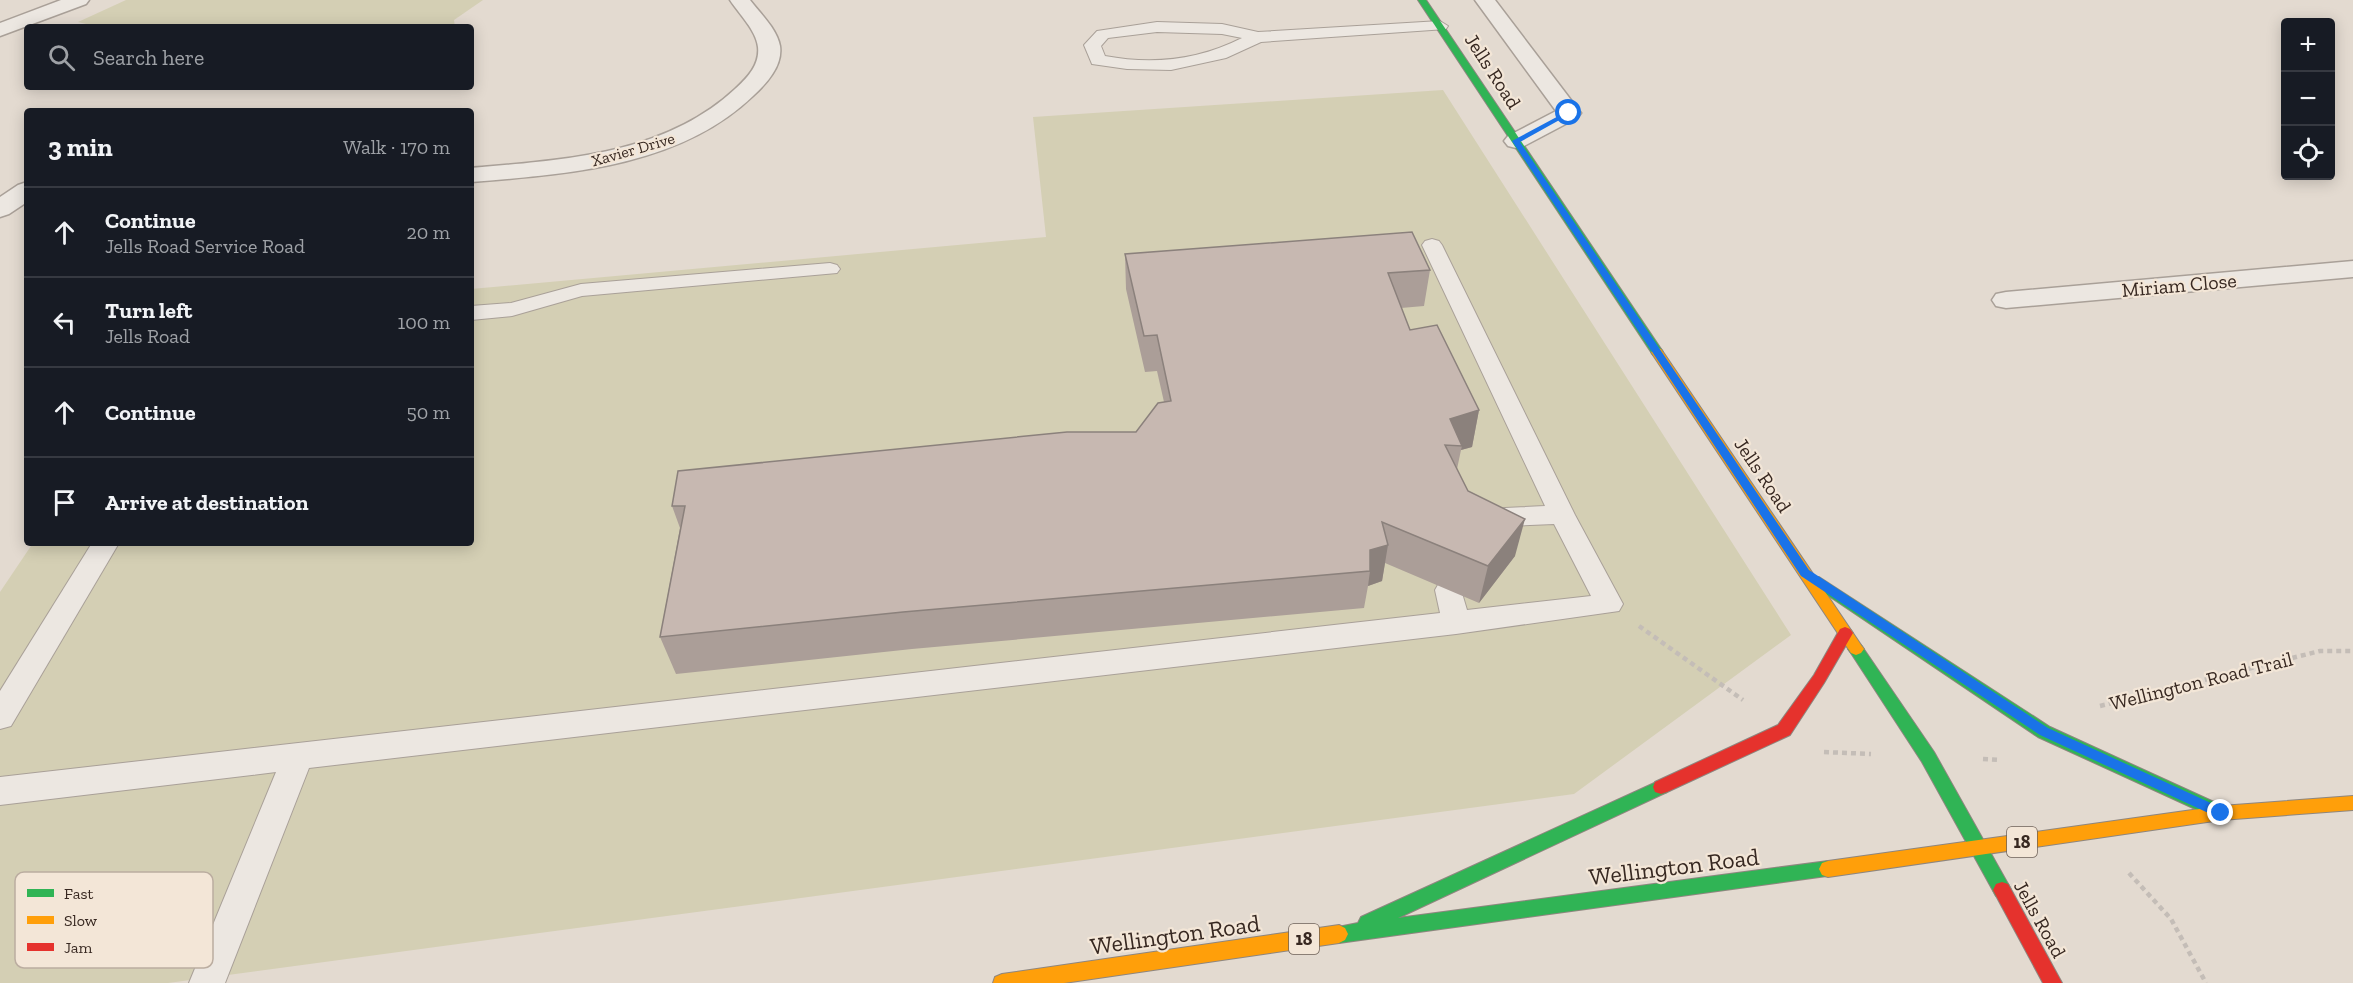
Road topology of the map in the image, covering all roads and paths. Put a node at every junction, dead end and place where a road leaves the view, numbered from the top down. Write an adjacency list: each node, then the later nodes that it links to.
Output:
1 (79, 0): 6 (street)
2 (740, 0): 9 (street, Xavier Drive)
3 (1422, 0): 5 (main road, Jells Road)
4 (1485, 0): 8 (street)
5 (1440, 26): 7 (lane); 8 (main road, Jells Road)
6 (0, 30)
7 (1258, 37): 7 (lane)
8 (1516, 141): 22 (main road, Jells Road)
9 (474, 175)
10 (0, 181): 11 (street)
11 (24, 187)
12 (24, 190): 13 (street)
13 (0, 209)
14 (1432, 246): 19 (lane)
15 (830, 269): 18 (lane)
16 (2353, 269): 17 (street, Miriam Close)
17 (2006, 300)
18 (474, 313)
19 (1562, 515): 20 (lane); 24 (lane)
20 (1468, 532)
21 (104, 546): 28 (lane)
22 (1805, 573): 25 (main road, Jells Road); 32 (main road)
23 (1449, 590): 24 (lane)
24 (1456, 623): 29 (lane)
25 (1845, 633): 33 (main road, Jells Road); 34 (main road)
26 (2353, 651): 27 (path, Wellington Road Trail)
27 (2095, 707)
28 (0, 717)
29 (297, 758): 30 (lane); 35 (lane)
30 (0, 791)
31 (2353, 803): 32 (main road, Wellington Road / 18)
32 (2221, 813): 33 (main road, Wellington Road / 18)
33 (1979, 848): 34 (main road, Wellington Road / 18); 37 (main road, Jells Road)
34 (1346, 933): 36 (main road, Wellington Road / 18)
35 (207, 983)
36 (1002, 983)
37 (2053, 983)

